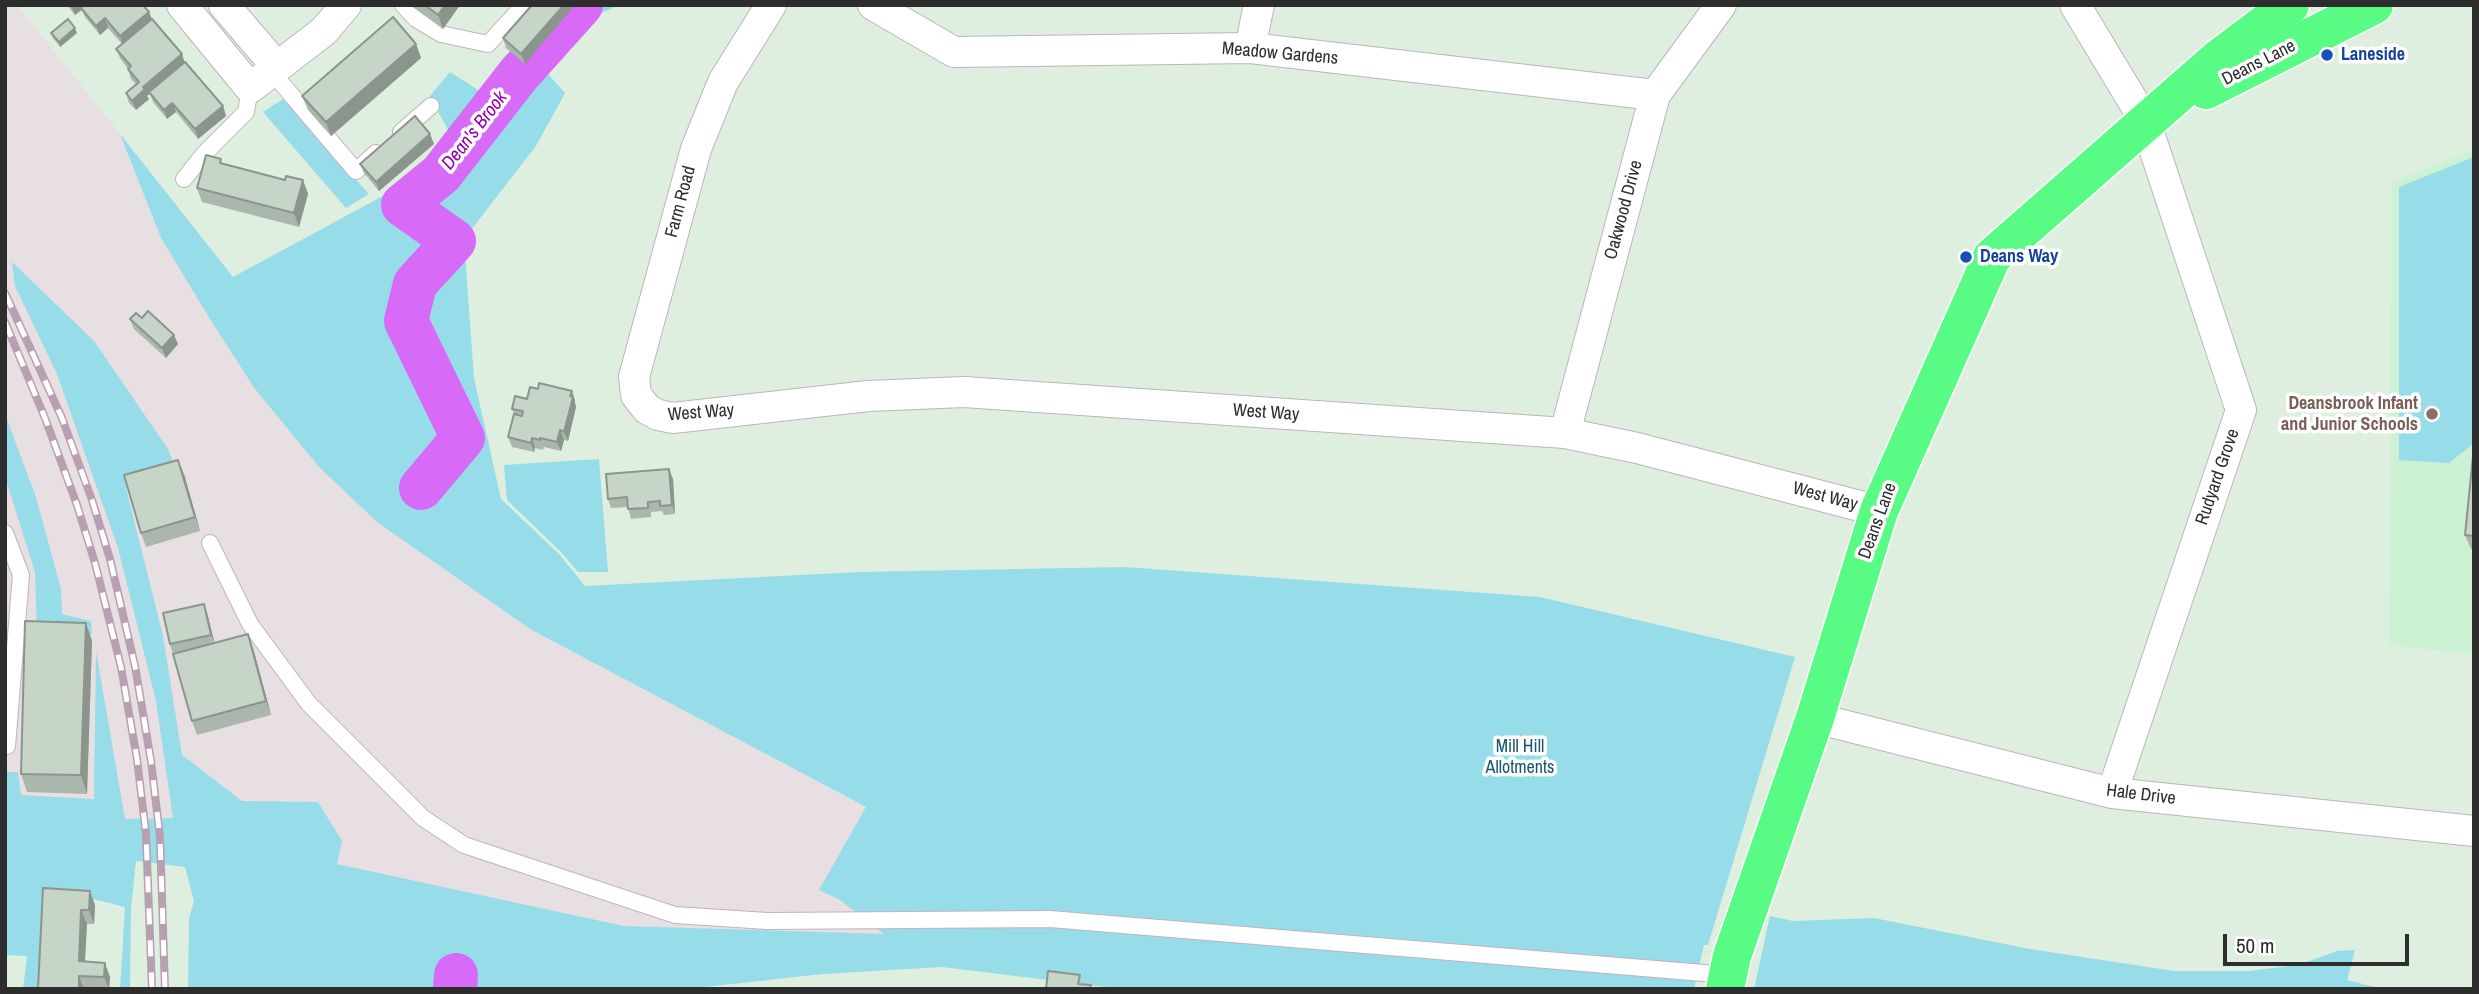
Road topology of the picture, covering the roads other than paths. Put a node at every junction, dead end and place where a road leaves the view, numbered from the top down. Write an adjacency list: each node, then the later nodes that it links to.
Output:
1 (182, 5): 14 (street)
2 (224, 5): 14 (street)
3 (346, 5): 14 (street)
4 (403, 5): 5 (lane)
5 (524, 5)
6 (771, 5): 19 (street, Farm Road)
7 (873, 5): 13 (street, Meadow Gardens)
8 (1259, 5): 13 (street)
9 (1721, 5): 15 (street, Oakwood Drive)
10 (2075, 5): 17 (street)
11 (2290, 5): 17 (main road, Deans Lane)
12 (2374, 5): 17 (main road, Deans Lane)
13 (1250, 48): 15 (street, Meadow Gardens)
14 (266, 75): 16 (lane); 18 (lane)
15 (1655, 95): 20 (street, Oakwood Drive)
16 (431, 106)
17 (2145, 121): 21 (main road, Deans Lane); 26 (street, Rudyard Grove)
18 (184, 179)
19 (648, 409): 20 (street, West Way)
20 (1565, 433): 21 (street, West Way)
21 (1879, 511): 24 (main road, Deans Lane)
22 (5, 533): 25 (lane)
23 (210, 543): 28 (lane)
24 (1815, 718): 26 (street, Hale Drive); 28 (main road, Deans Lane)
25 (6, 746)
26 (2112, 793): 27 (street, Hale Drive)
27 (2474, 831)
28 (1727, 982)

